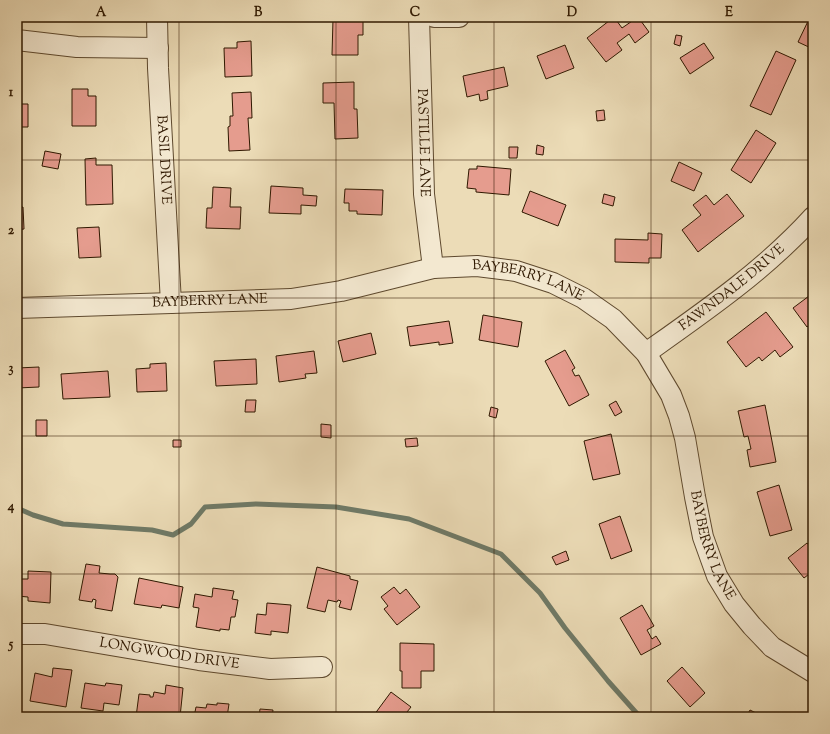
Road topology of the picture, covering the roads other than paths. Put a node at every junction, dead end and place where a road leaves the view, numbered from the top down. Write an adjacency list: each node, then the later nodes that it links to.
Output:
1 (157, 17): 6 (street, BASIL DRIVE)
2 (419, 17): 8 (street, PASTILLE LANE)
3 (434, 17): 4 (street)
4 (459, 17)
5 (17, 40): 6 (street)
6 (158, 48): 9 (street, BASIL DRIVE)
7 (813, 217): 11 (street, FAWNDALE DRIVE)
8 (433, 268): 9 (street, BAYBERRY LANE); 11 (street, BAYBERRY LANE)
9 (171, 303): 10 (street, BAYBERRY LANE)
10 (17, 308)
11 (646, 354): 14 (street, BAYBERRY LANE)
12 (17, 634): 13 (street, LONGWOOD DRIVE)
13 (322, 667)
14 (813, 672)

